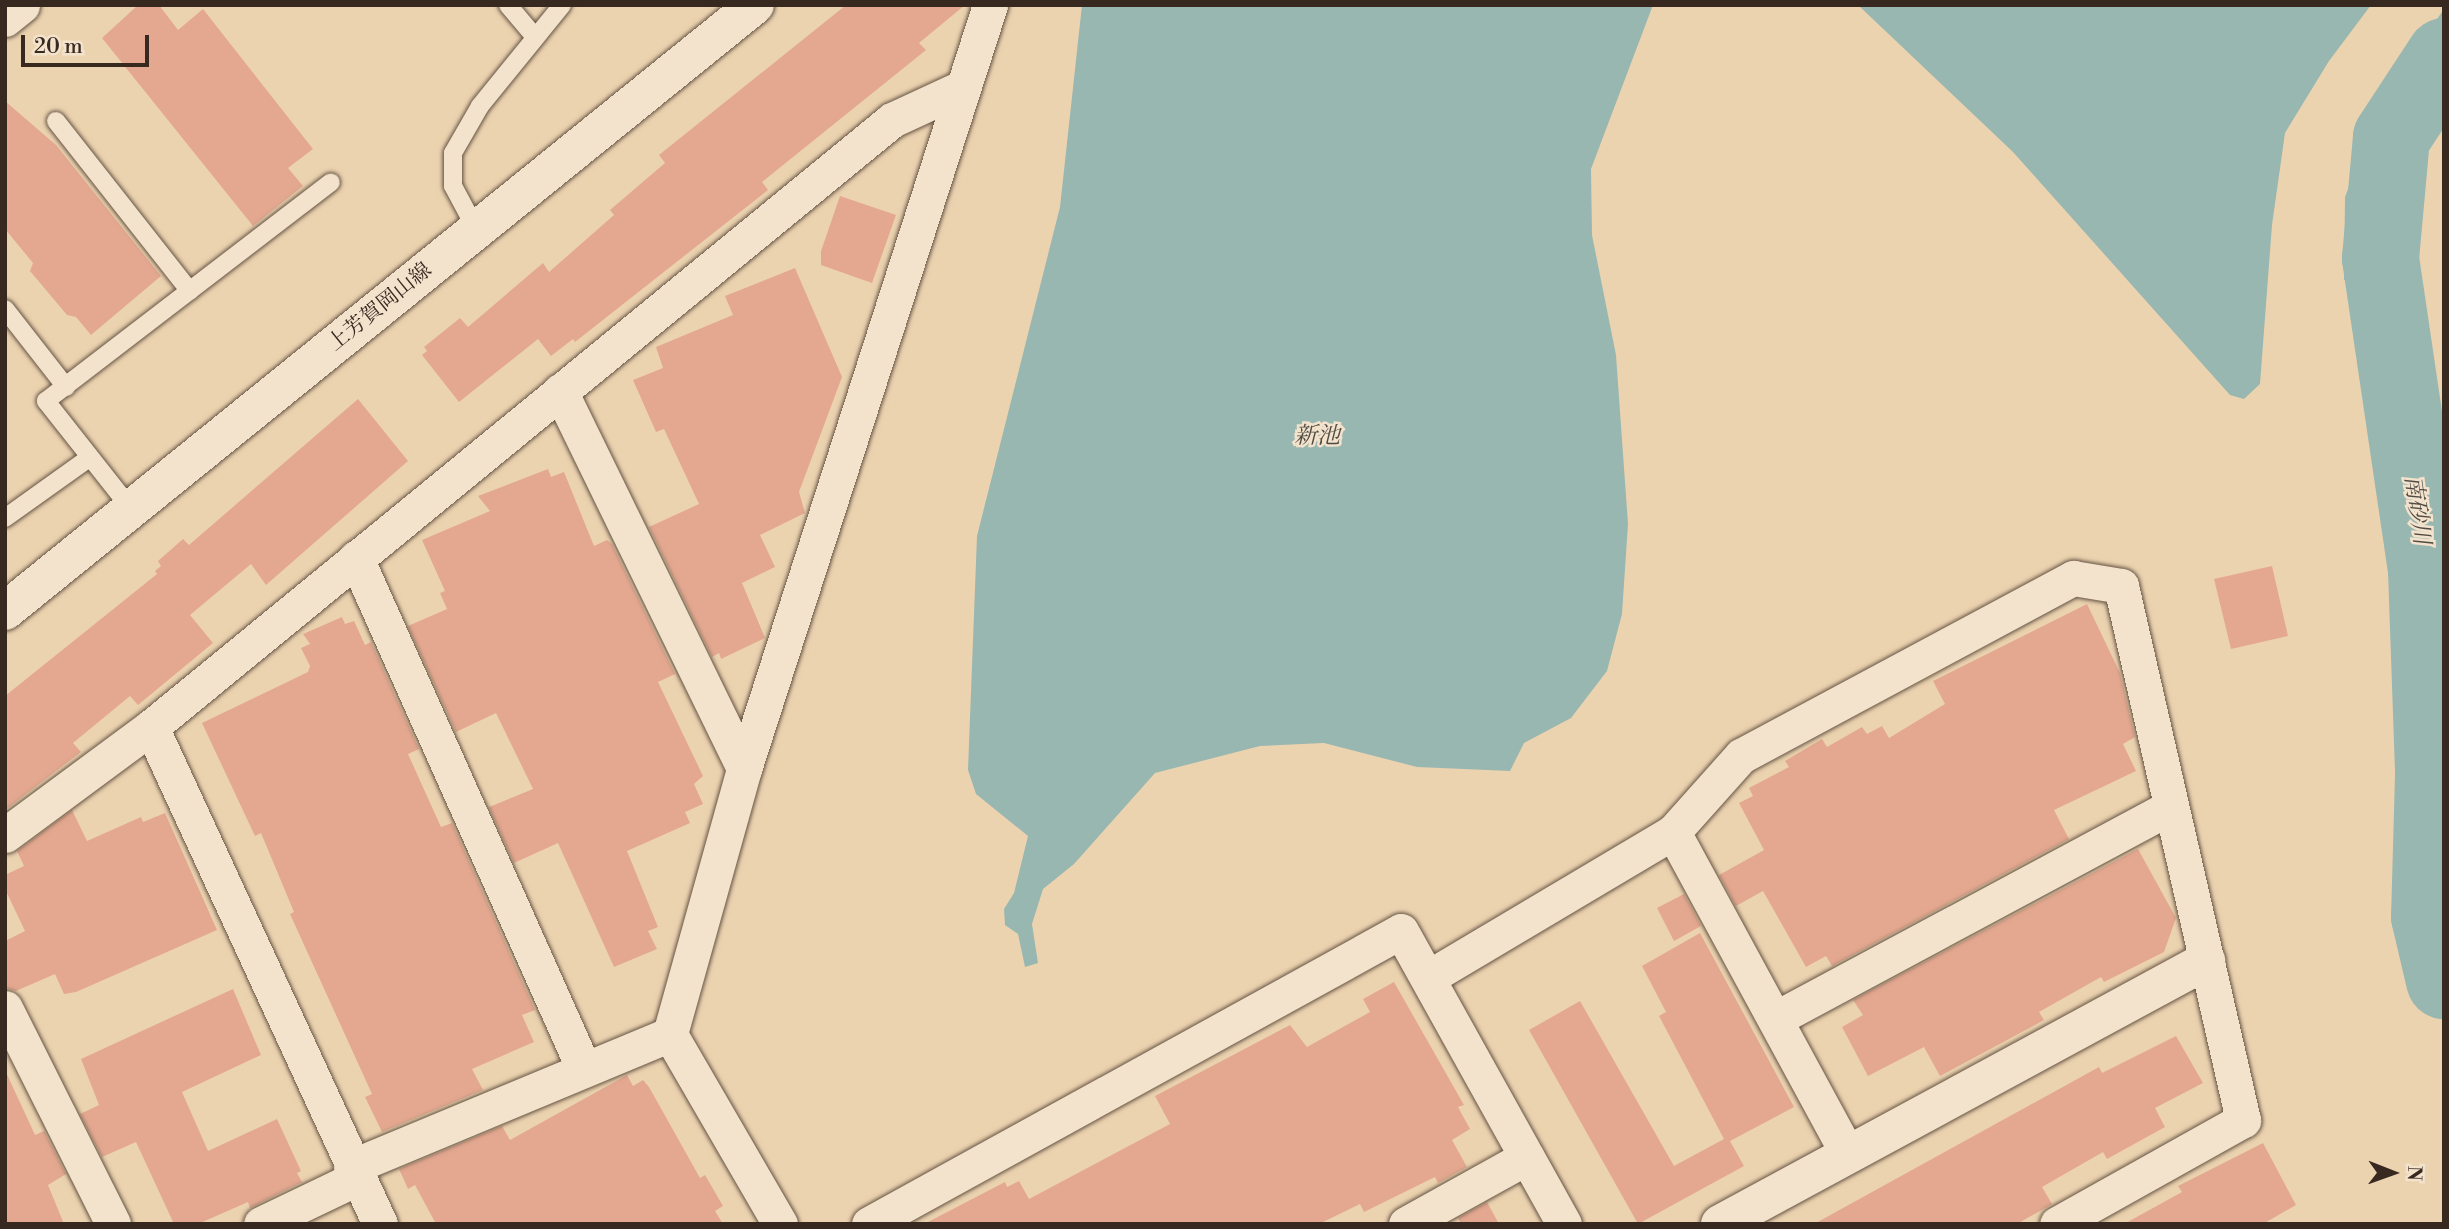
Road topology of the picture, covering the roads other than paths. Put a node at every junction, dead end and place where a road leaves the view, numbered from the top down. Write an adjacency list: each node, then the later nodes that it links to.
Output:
1 (22, 5): 6 (street)
2 (508, 5): 7 (lane)
3 (562, 5): 7 (lane)
4 (755, 5): 11 (main road, 上芳賀岡山線)
5 (990, 5): 8 (street)
6 (5, 19)
7 (535, 37): 11 (lane)
8 (963, 87): 15 (street); 22 (street)
9 (56, 121): 12 (lane)
10 (331, 182): 12 (lane)
11 (476, 229): 17 (main road, 上芳賀岡山線)
12 (190, 290): 14 (lane)
13 (5, 309): 14 (lane)
14 (66, 387): 16 (lane)
15 (560, 391): 19 (street); 22 (street)
16 (89, 458): 17 (lane); 18 (lane)
17 (132, 510): 20 (main road, 上芳賀岡山線)
18 (5, 518)
19 (356, 558): 21 (street); 31 (street)
20 (5, 611)
21 (150, 727): 25 (street); 34 (street)
22 (744, 769): 30 (street)
23 (2171, 807): 24 (street); 26 (street); 29 (street)
24 (1673, 832): 27 (street); 29 (street)
25 (5, 835)
26 (2206, 961): 32 (main road); 35 (street)
27 (1429, 977): 33 (street); 40 (street)
28 (5, 1009): 36 (street)
29 (1775, 1020): 32 (street)
30 (670, 1034): 31 (street); 39 (street)
31 (583, 1067): 34 (street)
32 (1848, 1154): 43 (main road)
33 (1527, 1157): 41 (street); 42 (street)
34 (354, 1172): 37 (street); 38 (street)
35 (2073, 1220)
36 (113, 1224)
37 (261, 1224)
38 (380, 1224)
39 (780, 1224)
40 (869, 1224)
41 (1406, 1224)
42 (1564, 1224)
43 (1720, 1224)

